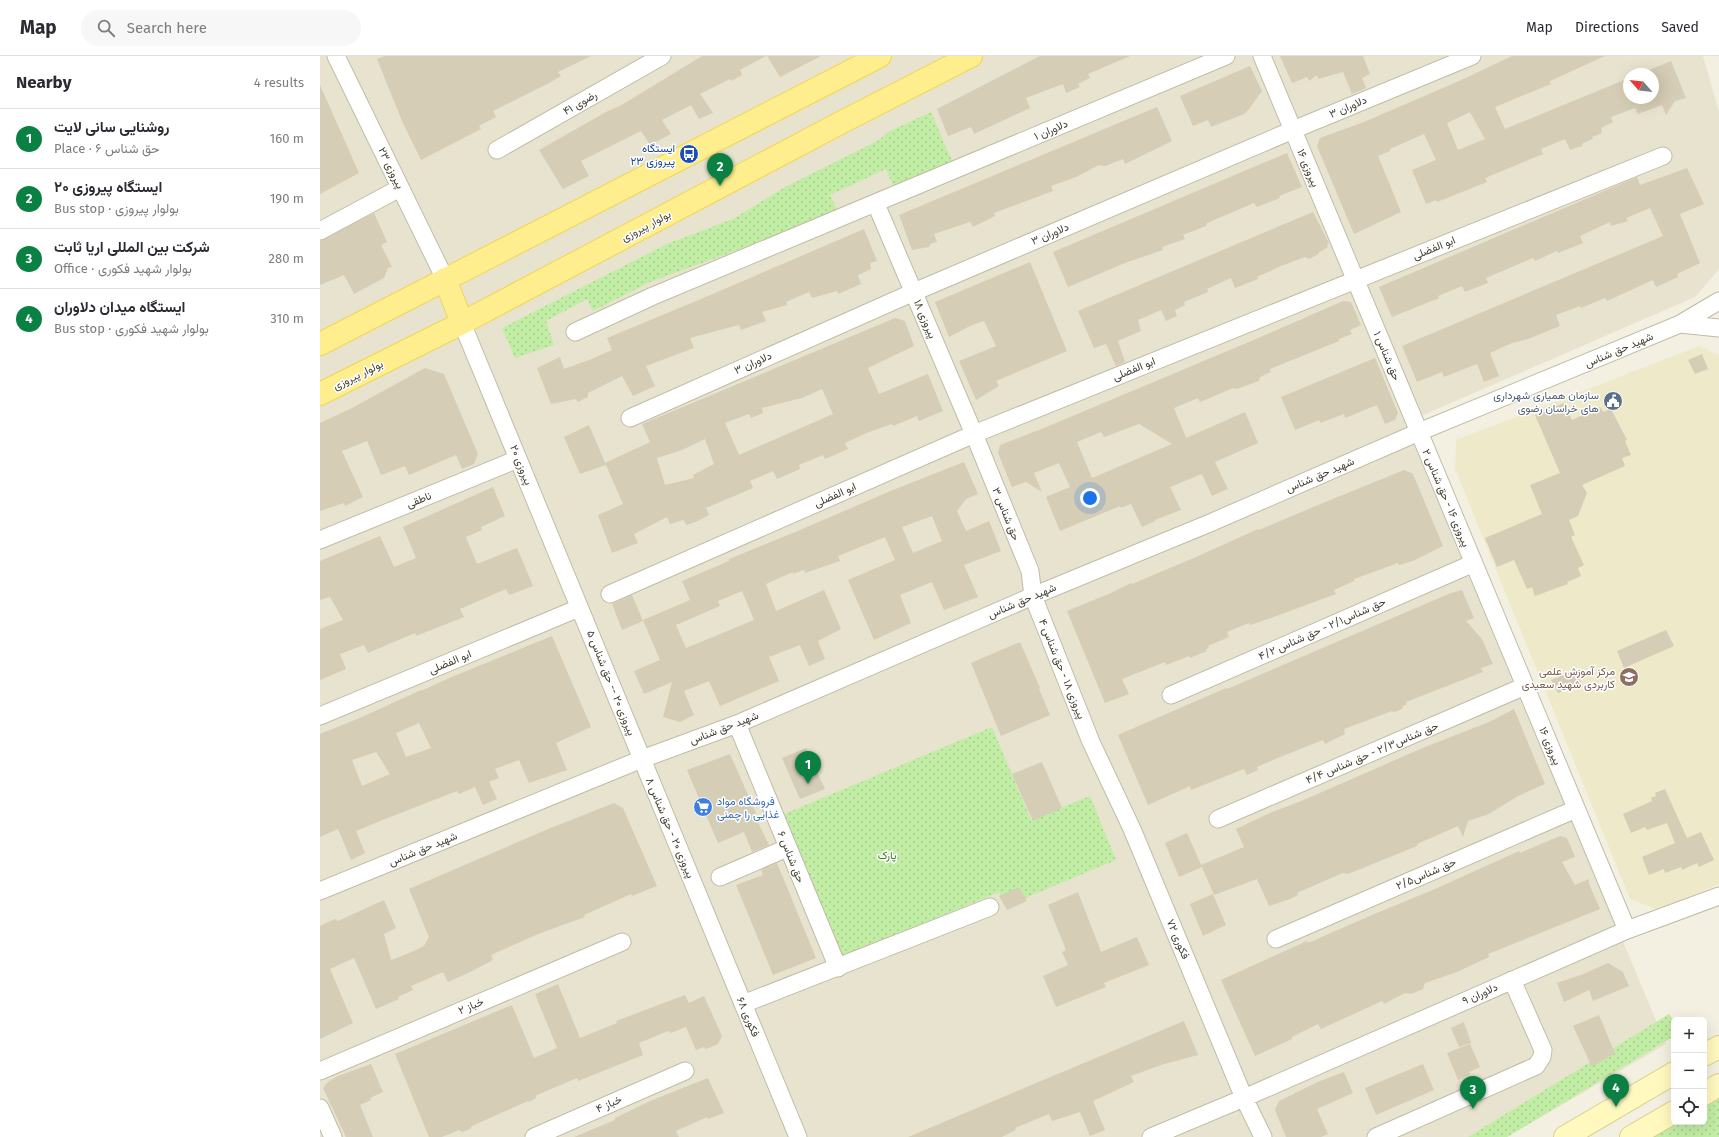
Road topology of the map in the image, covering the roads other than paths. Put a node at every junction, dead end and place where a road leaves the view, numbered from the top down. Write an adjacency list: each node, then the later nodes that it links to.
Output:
1 (336, 56): 11 (street, پیروزی ۲۳)
2 (662, 56): 9 (street, رضوی ۴۱)
3 (880, 56): 14 (main road)
4 (971, 56): 18 (main road, بولوار پیروزی)
5 (1226, 56): 12 (street, دلاوران ۱)
6 (1262, 56): 8 (street, پیروزی ۱۶)
7 (1472, 56): 8 (street, دلاوران ۳)
8 (1293, 130): 15 (street, پیروزی ۱۶); 16 (street, دلاوران ۳)
9 (497, 150)
10 (1663, 156): 15 (street, ابو الفضلی)
11 (400, 188): 13 (street); 14 (street, پیروزی ۲۳)
12 (876, 204): 16 (street, پیروزی ۱۸); 21 (street, دلاوران ۱)
13 (320, 231)
14 (445, 279): 18 (main road); 22 (main road)
15 (1355, 279): 25 (street, حق شناس ۱); 26 (street, ابو الفضلی)
16 (914, 292): 24 (street, دلاوران ۳); 26 (street, پیروزی ۱۸)
17 (1719, 301): 19 (street, شهید حق شناس)
18 (462, 323): 23 (main road, بولوار پیروزی); 27 (street, پیروزی ۲۰)
19 (1680, 324): 20 (street); 25 (street, شهید حق شناس)
20 (1719, 328)
21 (575, 332)
22 (320, 344)
23 (320, 394)
24 (630, 418)
25 (1419, 432): 29 (street, پیروزی ۱۶ - حق شناس ۲); 31 (street, شهید حق شناس)
26 (974, 434): 30 (street, ابو الفضلی); 31 (street, حق شناس ۳)
27 (518, 459): 28 (street, ناطقی); 32 (street, پیروزی ۲۰)
28 (320, 540)
29 (1474, 563): 33 (street, پیروزی ۱۶); 34 (street, حق شناس۲/۱ - حق شناس ۴/۲)
30 (610, 594)
31 (1033, 596): 36 (street, شهید حق شناس); 37 (street, پیروزی ۱۸ - حق شناس ۴)
32 (579, 608): 35 (street, ابو الفضلی); 38 (street, پیروزی ۲۰ -- حق شناس ۵)
33 (1525, 686): 39 (street, پیروزی ۱۶); 40 (street, حق شناس۲/۳ - حق شناس ۴/۴)
34 (1171, 696)
35 (320, 716)
36 (737, 724): 38 (street, شهید حق شناس); 41 (street, حق شناس ۶)
37 (1091, 742): 60 (street, فکوری ۷۲)
38 (642, 759): 43 (street, شهید حق شناس); 45 (street, پیروزی ۲۰ - حق شناس ۸)
39 (1576, 809): 47 (street, پیروزی ۱۶); 48 (street, حق شناس۲/۵)
40 (1218, 819)
41 (787, 848): 42 (street); 50 (street, حق شناس ۶)
42 (720, 878)
43 (320, 891)
44 (1719, 896): 47 (street, دلاوران ۹)
45 (699, 897): 52 (street, فکوری ۶۸)
46 (990, 907): 50 (street)
47 (1627, 930): 51 (street, دلاوران ۹)
48 (1276, 939)
49 (622, 942): 55 (street, خباز ۲)
50 (838, 968): 52 (street)
51 (1512, 980): 60 (street, دلاوران ۹); 68 (street)
52 (743, 1004): 65 (street, فکوری ۶۸)
53 (1719, 1047): 54 (main road)
54 (1707, 1054)
55 (320, 1071)
56 (685, 1071): 64 (street, خباز ۴)
57 (1671, 1075): 69 (main road)
58 (1719, 1085): 59 (main road)
59 (1707, 1092)
60 (1244, 1098): 66 (street, دلاوران ۹); 67 (street, فکوری ۷۲)
61 (320, 1108): 63 (street)
62 (1671, 1114): 70 (main road)
63 (332, 1137)
64 (534, 1137)
65 (798, 1137)
66 (1151, 1137)
67 (1263, 1137)
68 (1376, 1137)
69 (1565, 1137)
70 (1631, 1137)

